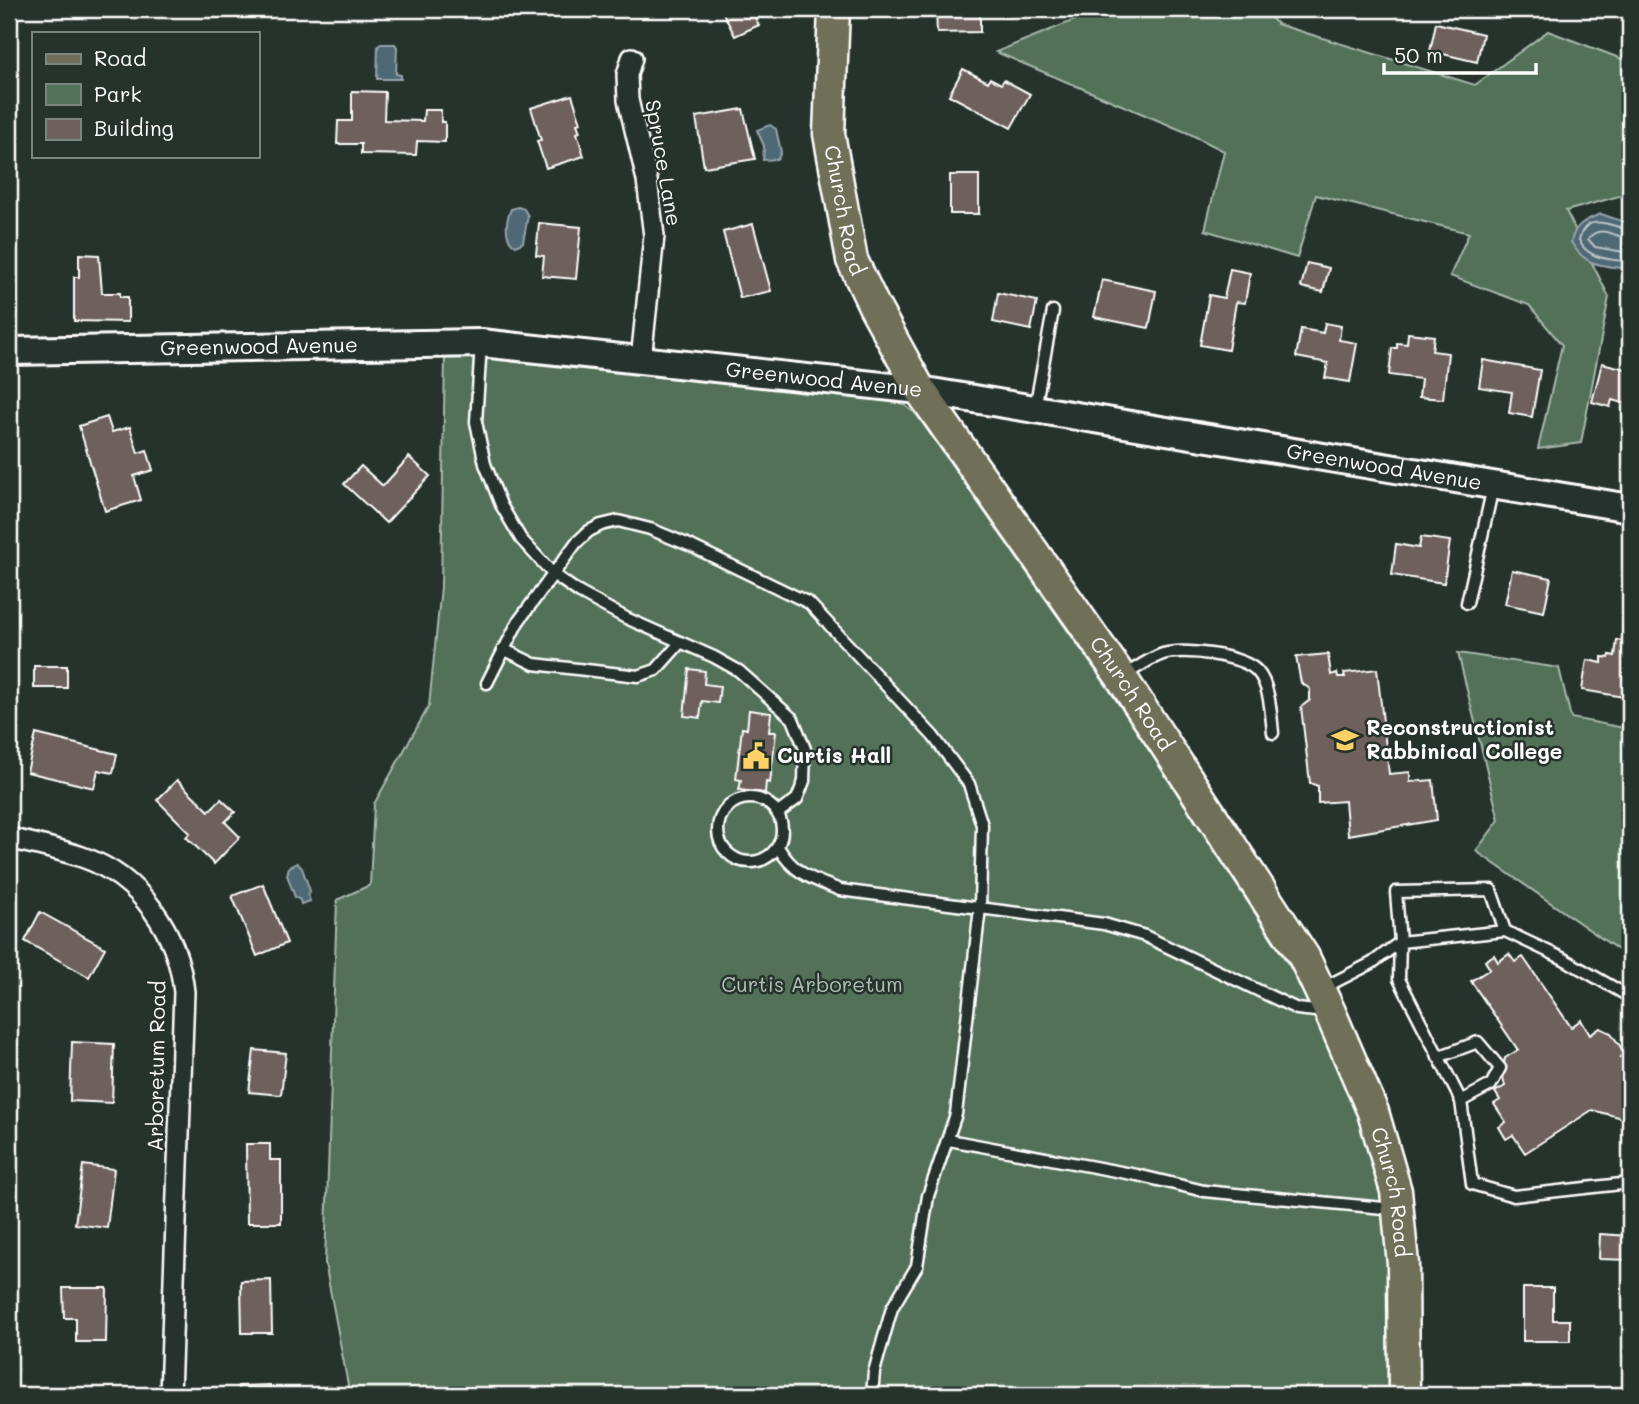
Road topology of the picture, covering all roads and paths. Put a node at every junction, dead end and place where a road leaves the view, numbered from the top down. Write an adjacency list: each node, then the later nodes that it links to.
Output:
1 (834, 9): 7 (main road, Church Road)
2 (632, 58): 6 (street, Spruce Lane)
3 (1053, 311): 8 (lane)
4 (481, 343): 5 (main road, Greenwood Avenue); 6 (main road, Greenwood Avenue); 11 (lane)
5 (9, 351)
6 (641, 360): 7 (main road, Greenwood Avenue)
7 (920, 390): 8 (main road, Greenwood Avenue); 15 (main road, Church Road)
8 (1034, 409): 9 (main road, Greenwood Avenue)
9 (1493, 486): 10 (main road, Greenwood Avenue); 12 (lane)
10 (1630, 508)
11 (554, 576): 13 (lane); 14 (lane); 21 (lane)
12 (1467, 603)
13 (680, 643): 14 (lane); 18 (lane)
14 (503, 649): 16 (lane)
15 (1121, 677): 17 (lane); 25 (main road, Church Road)
16 (487, 683)
17 (1273, 733)
18 (778, 813): 20 (lane); 20 (lane)
19 (9, 838): 31 (street, Arboretum Road)
20 (778, 847): 21 (lane)
21 (980, 908): 25 (lane); 28 (lane)
22 (1505, 931): 23 (lane); 23 (lane); 24 (lane)
23 (1400, 942): 25 (lane); 26 (lane)
24 (1630, 997)
25 (1325, 1001): 30 (main road, Church Road)
26 (1438, 1057): 27 (lane); 27 (lane)
27 (1461, 1101): 29 (lane)
28 (949, 1140): 30 (lane); 32 (lane)
29 (1630, 1183)
30 (1398, 1210): 33 (main road, Church Road)
31 (170, 1395)
32 (872, 1395)
33 (1404, 1395)

